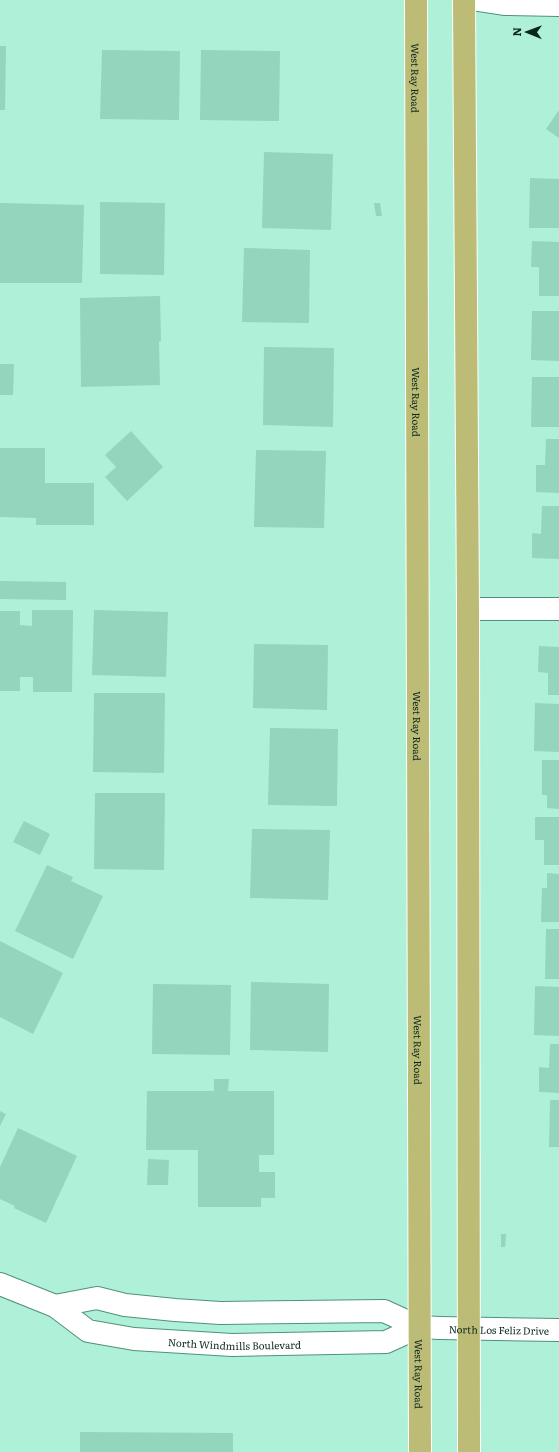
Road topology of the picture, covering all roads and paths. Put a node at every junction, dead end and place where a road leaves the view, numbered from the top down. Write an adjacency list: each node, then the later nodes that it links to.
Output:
1 (416, 0): 9 (main road, West Ray Road)
2 (464, 0): 5 (main road)
3 (478, 0): 4 (street)
4 (559, 5)
5 (468, 609): 6 (street); 10 (main road)
6 (559, 609)
7 (0, 1284): 8 (street, North Windmills Boulevard)
8 (55, 1306): 9 (street); 9 (street, North Windmills Boulevard)
9 (429, 1327): 10 (street, North Los Feliz Drive); 12 (main road, West Ray Road)
10 (468, 1329): 11 (street, North Los Feliz Drive); 13 (main road)
11 (559, 1330)
12 (420, 1452)
13 (469, 1452)

